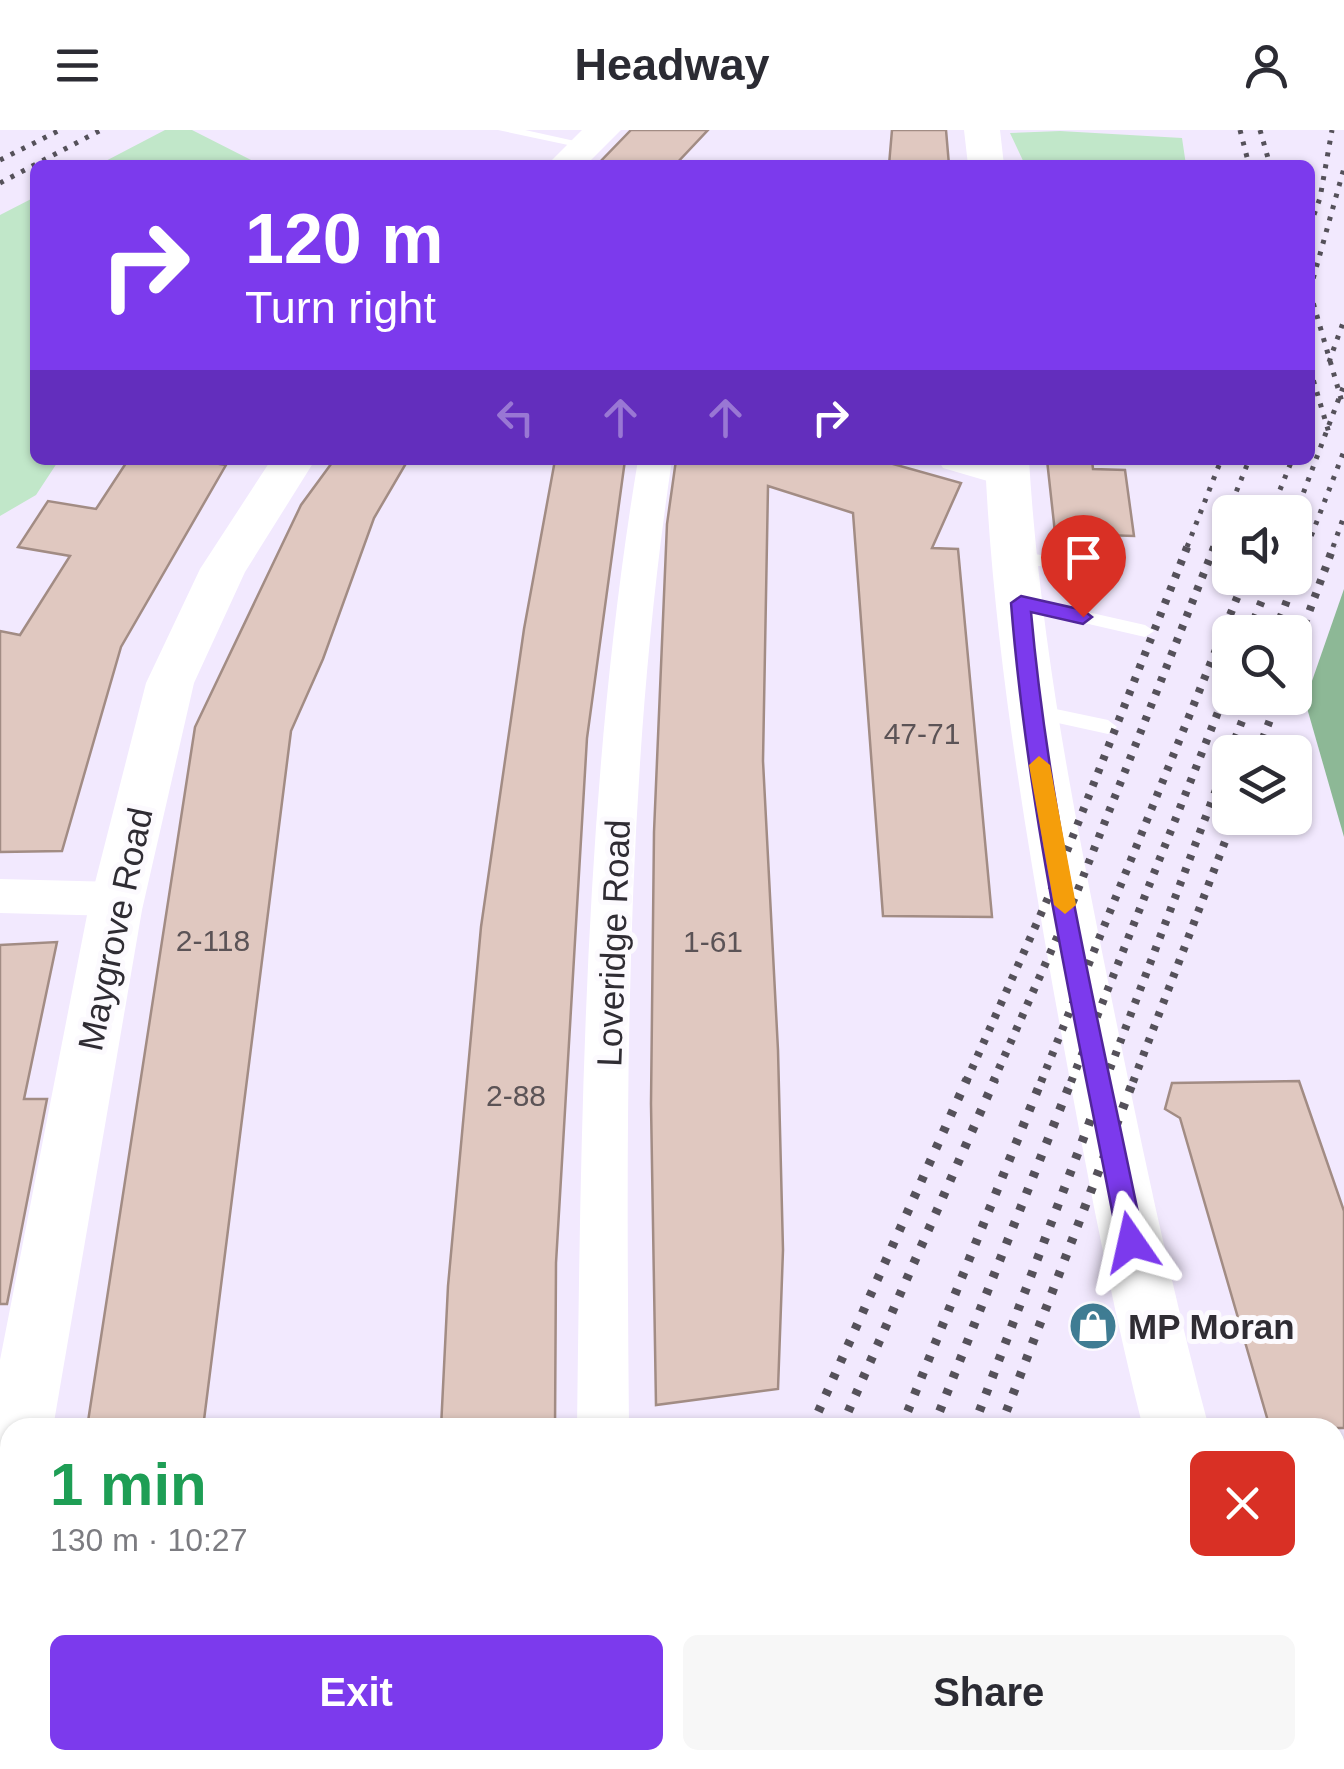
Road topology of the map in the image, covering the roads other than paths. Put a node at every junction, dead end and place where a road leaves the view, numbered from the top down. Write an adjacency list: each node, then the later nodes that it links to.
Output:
1 (504, 130): 3 (lane)
2 (982, 130): 4 (street)
3 (585, 147)
4 (985, 160)
5 (290, 465): 14 (street, Maygrove Road)
6 (654, 465): 16 (street, Loveridge Road)
7 (1008, 468): 9 (street)
8 (1110, 569): 9 (lane)
9 (1018, 580): 10 (lane); 11 (street)
10 (1144, 631)
11 (1030, 710): 12 (lane); 17 (street)
12 (1108, 727)
13 (0, 896): 14 (street)
14 (118, 899): 15 (street, Maygrove Road)
15 (22, 1418)
16 (603, 1418)
17 (1173, 1418)

